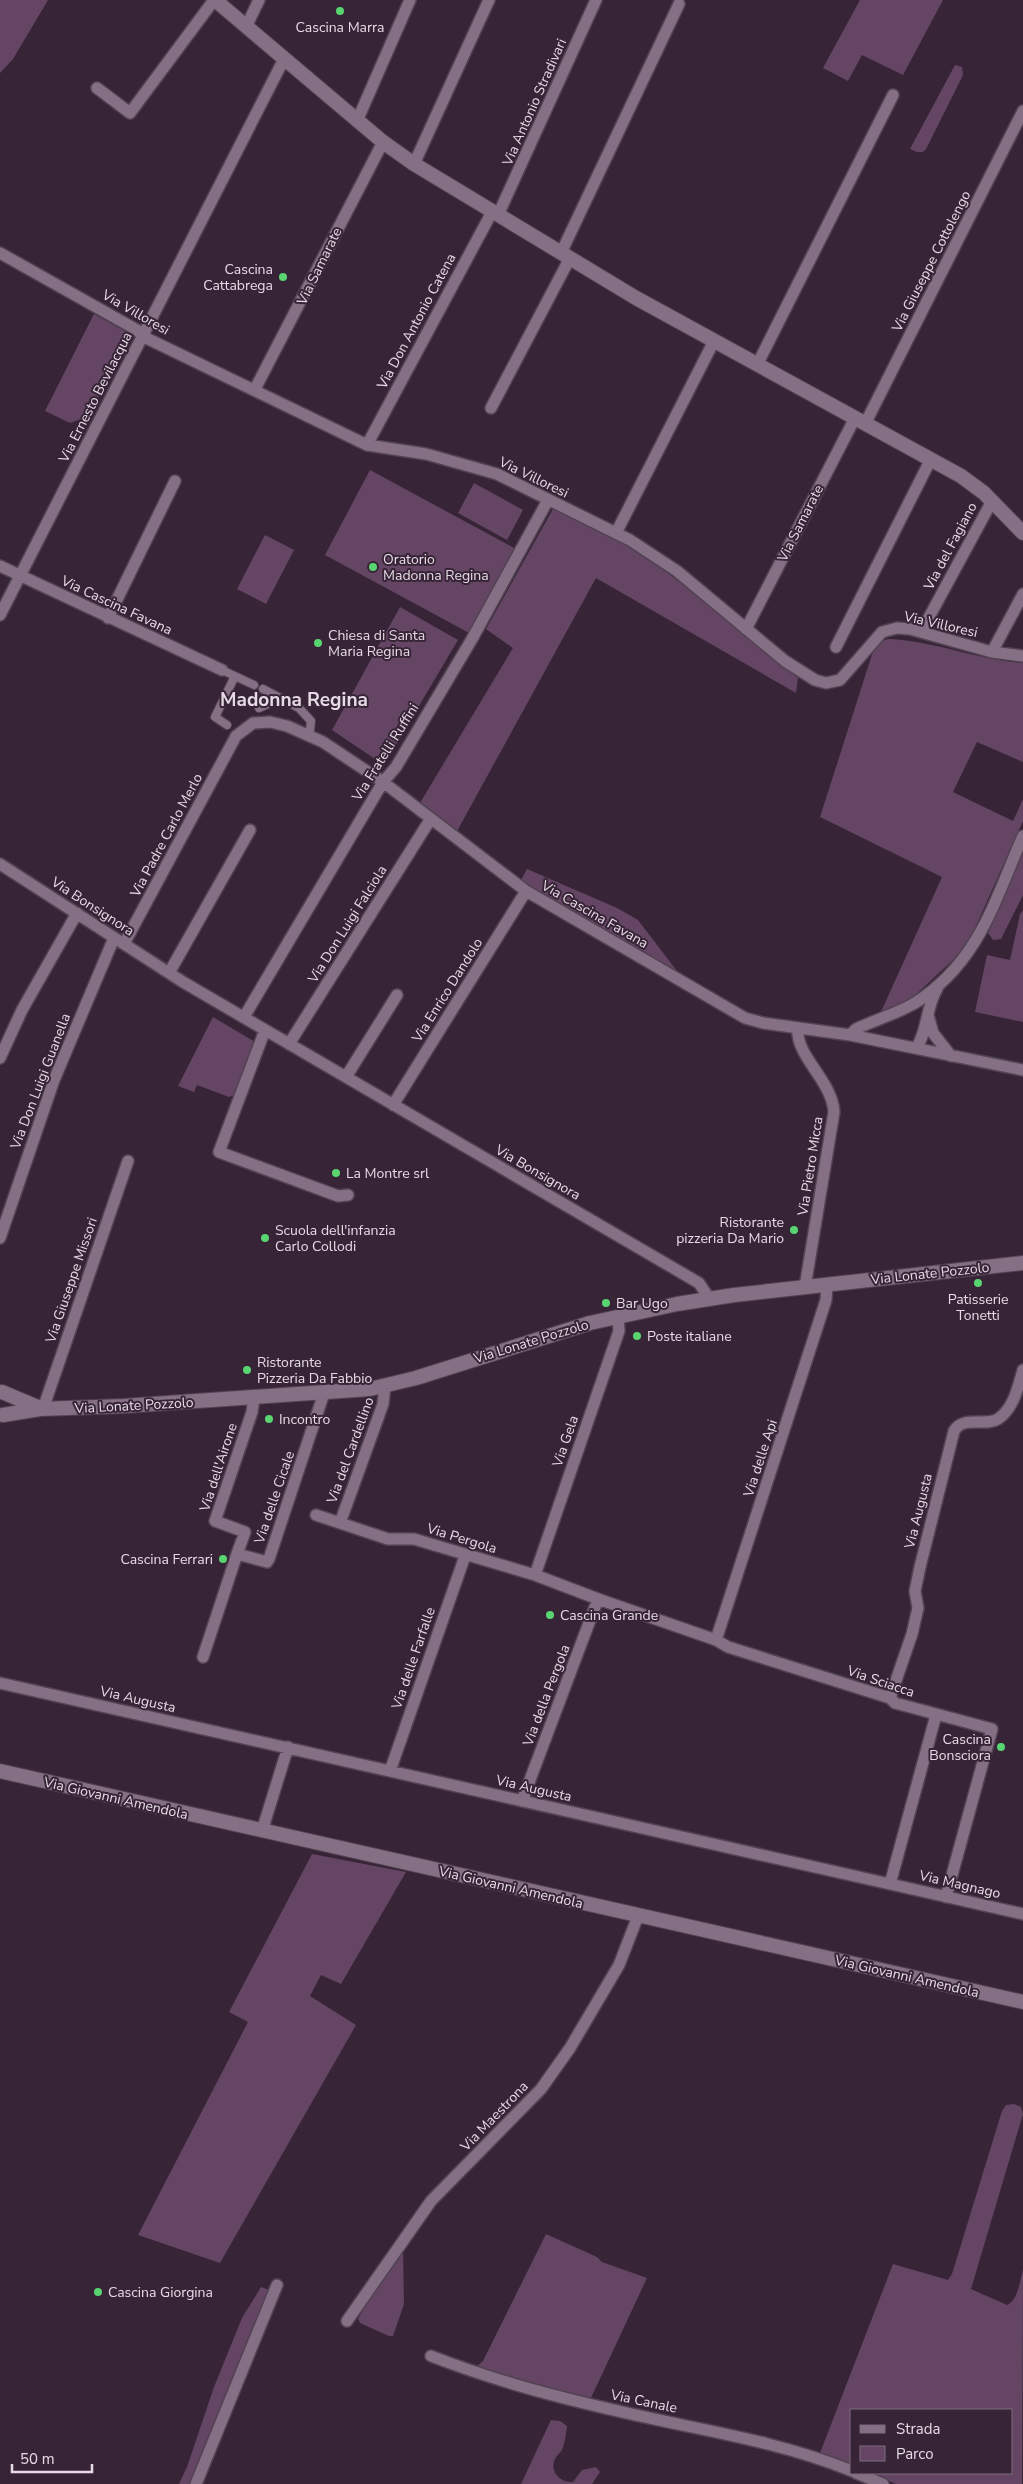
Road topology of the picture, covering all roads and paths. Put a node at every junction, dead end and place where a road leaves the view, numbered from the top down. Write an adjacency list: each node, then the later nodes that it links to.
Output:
1 (215, 0): 7 (street); 9 (street)
2 (259, 0): 7 (street)
3 (410, 0): 12 (street)
4 (488, 0): 14 (street)
5 (596, 0): 15 (street, Via Antonio Stradivari)
6 (679, 4): 17 (street)
7 (246, 27): 8 (street)
8 (284, 59): 12 (street); 18 (street, Via Ernesto Bevilacqua)
9 (98, 88)
10 (893, 95): 20 (street)
11 (1023, 111): 23 (street, Via Giuseppe Cottolengo)
12 (358, 120): 13 (street)
13 (383, 142): 14 (street); 21 (street, Via Samarate)
14 (414, 164): 15 (street)
15 (495, 214): 17 (street); 24 (street, Via Don Antonio Catena)
16 (0, 254): 18 (street, Via Villoresi)
17 (565, 256): 19 (street); 22 (street)
18 (142, 336): 21 (street, Via Villoresi); 32 (street, Via Ernesto Bevilacqua)
19 (714, 341): 20 (street); 29 (street)
20 (757, 365): 23 (street)
21 (254, 389): 24 (street, Via Villoresi)
22 (491, 408)
23 (860, 421): 25 (street); 36 (street, Via Samarate)
24 (367, 445): 27 (street, Via Villoresi)
25 (930, 459): 28 (street); 38 (street)
26 (175, 481): 35 (street)
27 (548, 500): 29 (street, Via Villoresi); 50 (street, Via Fratelli Ruffini)
28 (992, 500): 30 (street); 37 (street, Via del Fagiano)
29 (616, 533): 36 (street, Via Villoresi)
30 (1023, 533)
31 (0, 566): 32 (street, Via Cascina Favana)
32 (21, 576): 34 (street, Via Ernesto Bevilacqua); 35 (street, Via Cascina Favana)
33 (1023, 594): 39 (street)
34 (0, 615)
35 (108, 618): 41 (street, Via Cascina Favana)
36 (746, 629): 37 (street, Via Villoresi)
37 (921, 632): 39 (street, Via Villoresi)
38 (836, 647)
39 (992, 652): 40 (street, Via Villoresi)
40 (1023, 656)
41 (222, 670): 42 (street)
42 (235, 676): 43 (street); 47 (street)
43 (254, 685)
44 (263, 689): 45 (street)
45 (281, 698): 46 (street); 48 (street)
46 (259, 708)
47 (227, 725)
48 (310, 730)
49 (233, 740): 50 (street, Via Cascina Favana); 57 (street, Via Padre Carlo Merlo)
50 (383, 782): 51 (street, Via Cascina Favana); 62 (street, Via Fratelli Ruffini)
51 (430, 820): 55 (street, Via Cascina Favana); 66 (street, Via Don Luigi Falciola)
52 (250, 830): 58 (street)
53 (1023, 836): 59 (street)
54 (0, 864): 56 (street, Via Bonsignora)
55 (526, 891): 63 (street, Via Cascina Favana); 72 (street, Via Enrico Dandolo)
56 (76, 913): 57 (street, Via Bonsignora); 69 (street)
57 (119, 941): 58 (street, Via Bonsignora); 75 (street, Via Don Luigi Guanella)
58 (169, 973): 62 (street, Via Bonsignora)
59 (939, 985): 61 (street); 65 (street)
60 (397, 995): 71 (street)
61 (927, 1012): 67 (street); 68 (street)
62 (244, 1017): 64 (street, Via Bonsignora)
63 (798, 1028): 65 (street, Via Cascina Favana); 78 (street, Via Pietro Micca)
64 (265, 1030): 66 (street, Via Bonsignora); 74 (street)
65 (850, 1035): 67 (street, Via Cascina Favana)
66 (290, 1044): 71 (street, Via Bonsignora)
67 (916, 1048): 68 (street, Via Cascina Favana)
68 (951, 1056): 70 (street, Via Cascina Favana)
69 (0, 1058)
70 (1023, 1070)
71 (346, 1077): 72 (street, Via Bonsignora)
72 (393, 1105): 79 (street, Via Bonsignora)
73 (128, 1161): 86 (street, Via Giuseppe Missori)
74 (348, 1196)
75 (0, 1238)
76 (1023, 1263): 77 (street, Via Lonate Pozzolo)
77 (827, 1285): 78 (street, Via Lonate Pozzolo); 94 (street, Via delle Api)
78 (805, 1287): 79 (street, Via Lonate Pozzolo)
79 (709, 1298): 80 (street, Via Lonate Pozzolo)
80 (618, 1316): 82 (street, Via Lonate Pozzolo); 92 (street, Via Gela)
81 (1023, 1370): 97 (street, Via Augusta)
82 (386, 1386): 84 (street, Via Lonate Pozzolo); 89 (street, Via del Cardellino)
83 (1, 1391): 86 (street); 87 (street)
84 (324, 1394): 85 (street, Via Lonate Pozzolo); 90 (street, Via delle Cicale)
85 (254, 1398): 86 (street, Via Lonate Pozzolo); 90 (street, Via dell'Airone)
86 (42, 1409): 87 (street)
87 (2, 1416)
88 (316, 1515): 89 (street, Via Pergola)
89 (340, 1523): 91 (street, Via Pergola)
90 (237, 1554): 95 (street, Via delle Cicale)
91 (465, 1556): 92 (street, Via Pergola); 101 (street, Via delle Farfalle)
92 (535, 1575): 93 (street, Via Pergola)
93 (598, 1599): 94 (street, Via Sciacca); 102 (street, Via della Pergola)
94 (716, 1640): 97 (street, Via Sciacca)
95 (203, 1657)
96 (0, 1683): 99 (street, Via Augusta)
97 (890, 1698): 98 (street, Via Sciacca)
98 (936, 1714): 104 (street); 105 (street, Via Sciacca)
99 (288, 1747): 101 (street, Via Augusta); 103 (street)
100 (0, 1771): 103 (street, Via Giovanni Amendola)
101 (390, 1771): 102 (street, Via Augusta)
102 (522, 1801): 104 (street, Via Augusta)
103 (262, 1831): 107 (street, Via Giovanni Amendola)
104 (890, 1884): 105 (street, Via Magnago)
105 (946, 1897): 106 (street, Via Magnago)
106 (1023, 1914)
107 (638, 1916): 108 (street, Via Giovanni Amendola); 110 (street, Via Maestrona)
108 (1023, 2002)
109 (277, 2285): 114 (street)
110 (347, 2321)
111 (430, 2356): 112 (street, Via Canale)
112 (850, 2470)
113 (858, 2474): 115 (street)
114 (196, 2484)
115 (883, 2484)

